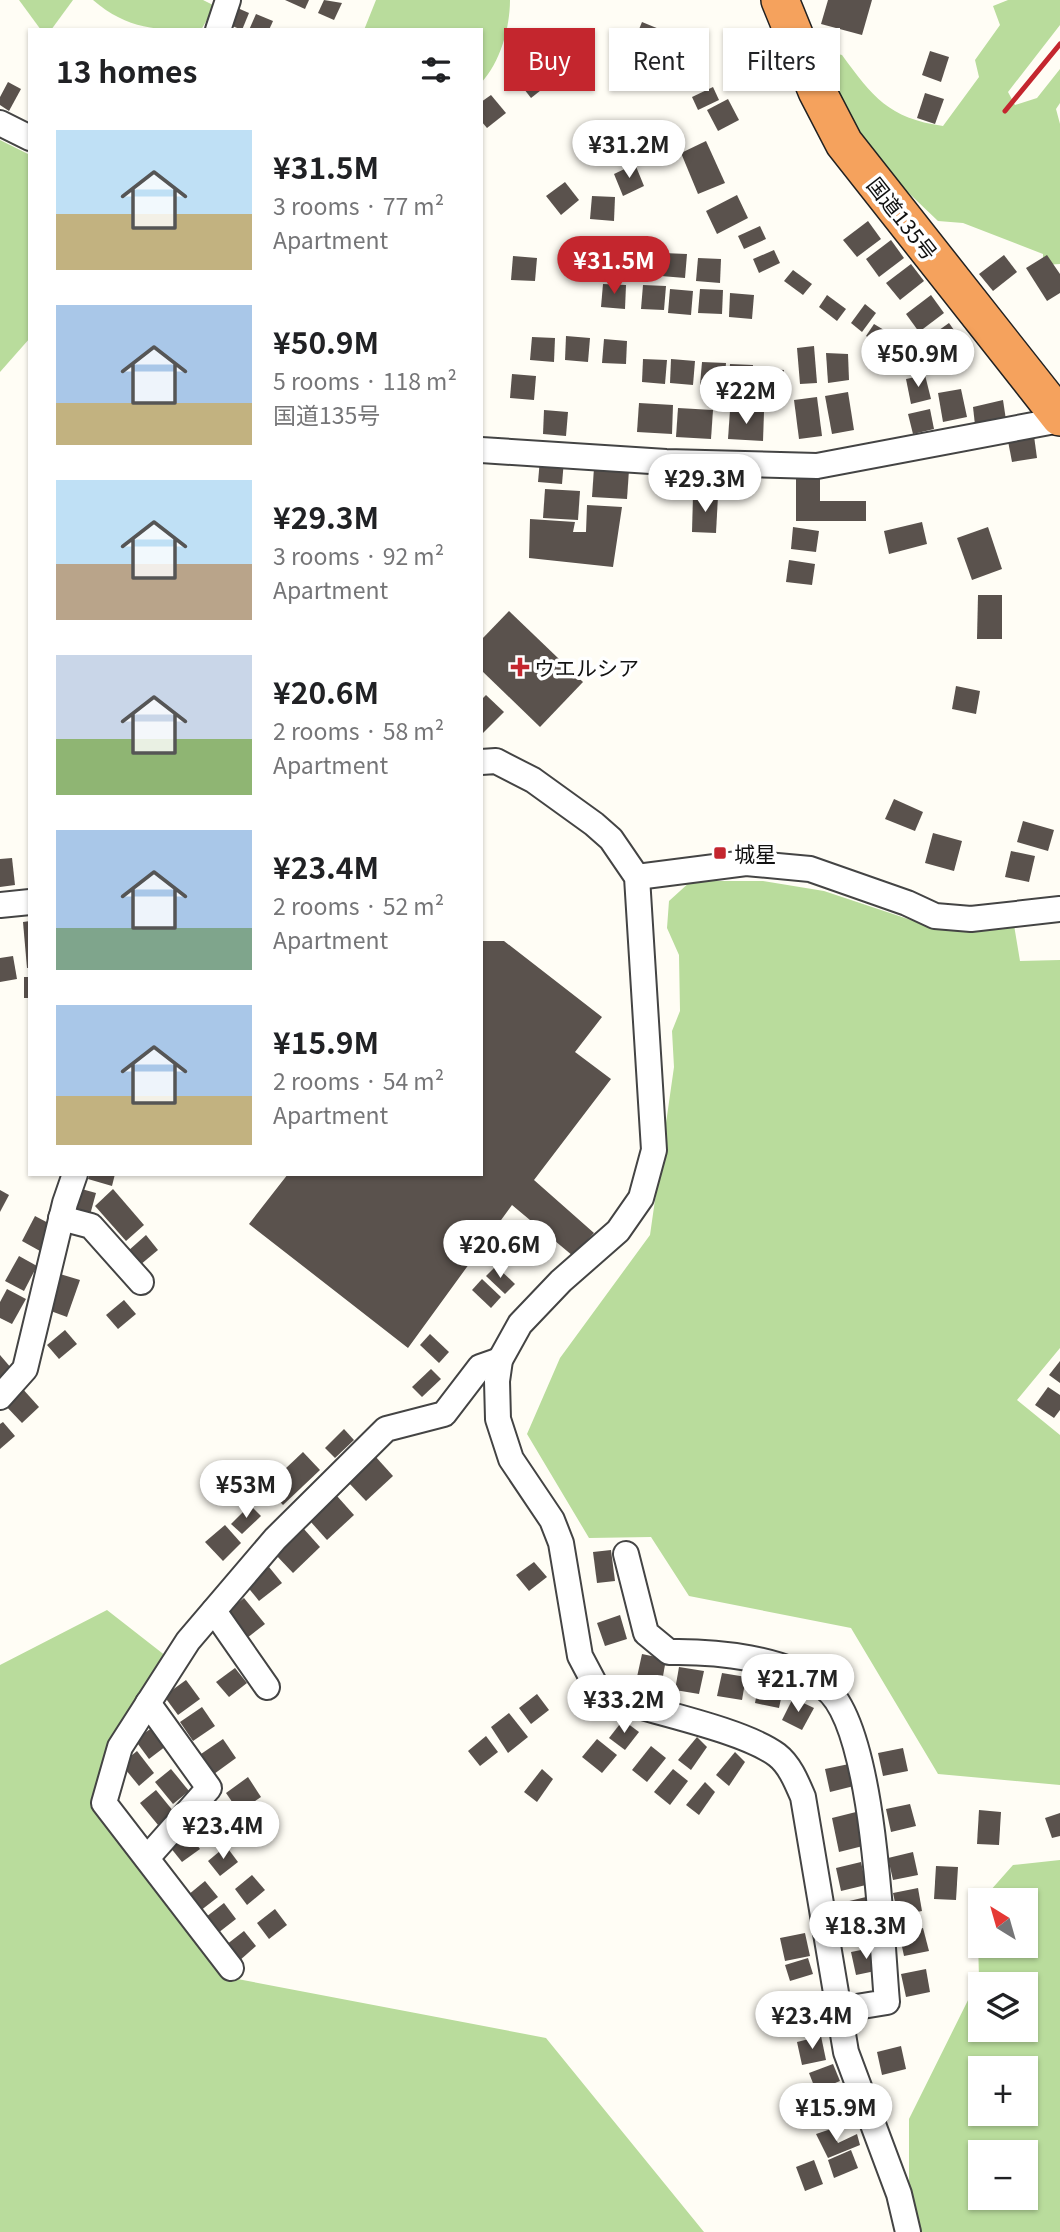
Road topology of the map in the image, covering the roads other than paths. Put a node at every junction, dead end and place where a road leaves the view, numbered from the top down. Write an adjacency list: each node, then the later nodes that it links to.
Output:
1 (228, 0): 3 (street)
2 (780, 0): 6 (highway, 国道135号)
3 (219, 28)
4 (0, 123): 5 (street)
5 (28, 137)
6 (1060, 418): 7 (street)
7 (483, 450)
8 (483, 762): 9 (street)
9 (637, 877): 12 (street); 16 (street)
10 (28, 902): 11 (street)
11 (0, 905)
12 (1060, 909)
13 (74, 1176): 14 (street)
14 (61, 1218): 15 (street); 17 (street)
15 (141, 1282)
16 (500, 1360): 19 (street); 24 (street)
17 (0, 1397)
18 (626, 1554): 24 (street)
19 (214, 1611): 20 (street); 21 (street)
20 (267, 1687)
21 (148, 1703): 22 (street); 22 (street)
22 (147, 1858): 23 (street)
23 (231, 1968)
24 (838, 2010): 25 (street)
25 (908, 2232)

